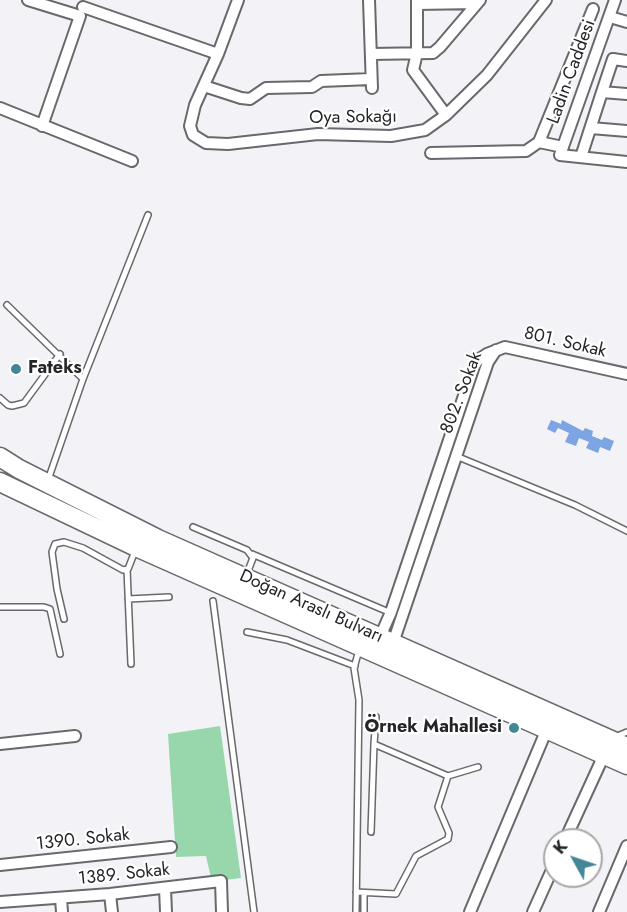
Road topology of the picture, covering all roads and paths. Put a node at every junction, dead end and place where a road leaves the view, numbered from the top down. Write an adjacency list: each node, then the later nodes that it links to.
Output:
1 (28, 0): 8 (street)
2 (238, 0): 13 (street, Oya Sokağı)
3 (369, 0): 14 (street)
4 (546, 0): 20 (street, Oya Sokağı)
5 (615, 0): 10 (street, Ladin Caddesi)
6 (417, 2): 7 (street); 12 (street)
7 (479, 2): 12 (street)
8 (83, 8): 13 (street); 21 (street)
9 (593, 9): 24 (street)
10 (610, 17): 11 (street); 25 (street, Ladin Caddesi)
11 (627, 22)
12 (417, 53): 14 (street); 20 (street)
13 (218, 54): 16 (street, Oya Sokağı)
14 (371, 54): 16 (street)
15 (627, 61): 17 (street)
16 (204, 86): 20 (street, Oya Sokağı)
17 (602, 92): 18 (street); 22 (street)
18 (627, 94)
19 (0, 108): 21 (street)
20 (446, 115)
21 (42, 126): 28 (street)
22 (591, 128): 23 (street); 27 (street)
23 (627, 131)
24 (538, 141): 25 (street); 26 (street)
25 (562, 151): 27 (street)
26 (431, 153)
27 (581, 158): 29 (street)
28 (132, 161)
29 (627, 162)
30 (148, 215): 35 (lane)
31 (7, 305): 33 (lane)
32 (496, 350): 34 (street, 801. Sokak); 37 (street, 802. Sokak); 51 (street, 802. Sokak)
33 (60, 354): 35 (lane); 36 (lane)
34 (627, 374)
35 (83, 379): 40 (lane)
36 (0, 398)
37 (456, 456): 42 (lane); 54 (street, 802. Sokak)
38 (1, 459): 40 (main road, Doğan Araslı Bulvarı)
39 (0, 482): 43 (main road, Doğan Araslı Bulvarı)
40 (47, 483): 46 (main road, Doğan Araslı Bulvarı)
41 (193, 527): 44 (lane)
42 (627, 531)
43 (136, 547): 45 (lane); 55 (main road, Doğan Araslı Bulvarı)
44 (252, 554): 46 (lane); 51 (lane)
45 (127, 569): 48 (lane); 52 (lane)
46 (245, 577): 54 (main road, Doğan Araslı Bulvarı)
47 (169, 597): 48 (lane)
48 (128, 599): 57 (lane)
49 (213, 601): 86 (lane)
50 (0, 607): 56 (lane)
51 (391, 612): 54 (street, 802. Sokak)
52 (64, 619)
53 (247, 632): 58 (lane)
54 (386, 640): 65 (main road, Doğan Araslı Bulvarı)
55 (360, 646): 58 (lane); 60 (main road, Doğan Araslı Bulvarı)
56 (60, 654)
57 (131, 664)
58 (355, 666): 77 (lane)
59 (376, 717): 64 (lane)
60 (547, 729): 65 (main road, Doğan Araslı Bulvarı); 89 (street)
61 (627, 732): 65 (lane)
62 (75, 736): 63 (street)
63 (0, 744)
64 (375, 744): 69 (lane); 71 (lane)
65 (606, 747): 66 (main road, Doğan Araslı Bulvarı); 67 (main road, Doğan Araslı Bulvarı); 70 (street)
66 (627, 747)
67 (627, 765)
68 (478, 767): 69 (lane)
69 (448, 776): 78 (lane)
70 (571, 828)
71 (371, 832)
72 (627, 846): 91 (street)
73 (171, 847): 74 (street, 1390. Sokak)
74 (0, 866)
75 (165, 888): 79 (street, 1389. Sokak); 84 (street); 85 (street, 1389. Sokak)
76 (544, 888): 90 (street)
77 (356, 892): 78 (lane); 87 (lane)
78 (364, 892): 88 (lane)
79 (110, 894): 80 (street, 1389. Sokak); 83 (street)
80 (61, 898): 81 (street, 1389. Sokak); 82 (street)
81 (0, 902)
82 (62, 912)
83 (112, 912)
84 (166, 912)
85 (222, 912)
86 (254, 912)
87 (356, 912)
88 (364, 912)
89 (470, 912)
90 (533, 912)
91 (599, 912)

